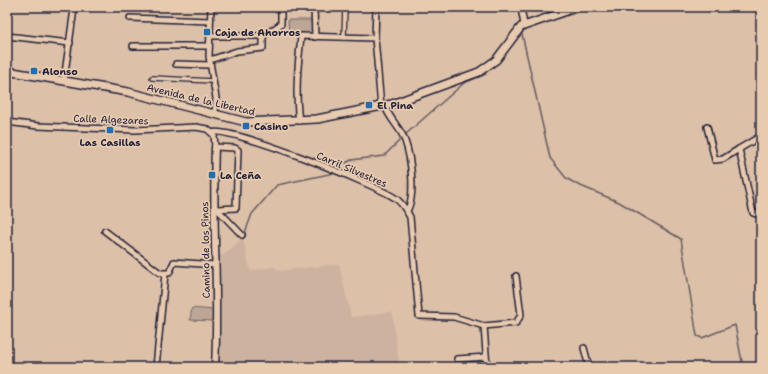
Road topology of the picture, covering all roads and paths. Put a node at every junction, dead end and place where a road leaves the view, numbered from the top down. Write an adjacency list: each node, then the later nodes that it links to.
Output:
1 (211, 7): 10 (street)
2 (281, 7): 14 (street)
3 (314, 7): 15 (street)
4 (345, 7): 16 (street)
5 (376, 7): 17 (street)
6 (521, 7): 11 (street)
7 (578, 7): 11 (main road, Avenida de la Libertad)
8 (74, 9): 18 (street)
9 (130, 18): 10 (street)
10 (210, 22): 13 (street)
11 (524, 25): 27 (main road, Avenida de la Libertad)
12 (7, 36): 18 (street)
13 (210, 36): 14 (street); 20 (street)
14 (263, 36): 21 (street)
15 (315, 37): 16 (street); 29 (street)
16 (344, 38): 17 (street)
17 (375, 38): 27 (street)
18 (70, 43): 25 (street)
19 (133, 46): 20 (street)
20 (209, 46): 21 (street)
21 (210, 63): 22 (street); 26 (street)
22 (176, 64)
23 (7, 71): 25 (main road, Avenida de la Libertad)
24 (152, 78): 26 (street)
25 (64, 80): 28 (main road, Avenida de la Libertad)
26 (213, 80): 28 (street)
27 (383, 106): 29 (main road, Avenida de la Libertad); 37 (street)
28 (216, 114): 29 (main road, Avenida de la Libertad)
29 (299, 121)
30 (7, 122): 32 (street, Calle Algezares)
31 (707, 127): 35 (street)
32 (212, 133): 34 (street, Camino de los Pinos); 37 (street, Carril Silvestres)
33 (761, 136): 35 (street)
34 (215, 147): 36 (street, Camino de los Pinos); 36 (street)
35 (739, 149): 38 (street)
36 (216, 209): 40 (street); 41 (street, Camino de los Pinos)
37 (407, 211): 44 (street)
38 (761, 212)
39 (105, 231): 42 (street)
40 (242, 235)
41 (216, 264): 42 (street); 49 (street, Camino de los Pinos)
42 (165, 274): 48 (street)
43 (516, 276): 44 (street)
44 (484, 326): 46 (street)
45 (584, 348): 51 (street)
46 (486, 357): 47 (street); 50 (street)
47 (457, 359)
48 (156, 367)
49 (215, 367)
50 (487, 367)
51 (589, 367)

